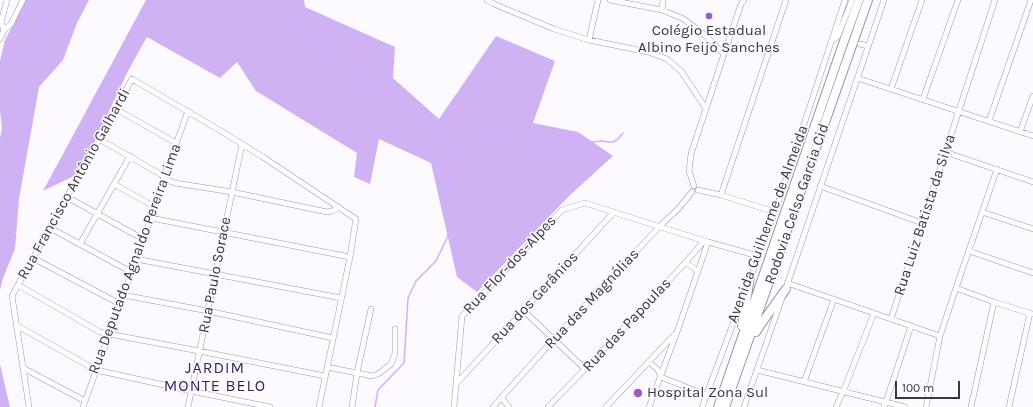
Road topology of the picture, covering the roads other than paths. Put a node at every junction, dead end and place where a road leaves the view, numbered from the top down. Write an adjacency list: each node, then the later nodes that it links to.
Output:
1 (7, 0): 19 (street)
2 (23, 0): 19 (street)
3 (487, 0): 22 (street)
4 (598, 0): 22 (street)
5 (610, 0): 18 (street)
6 (664, 0): 18 (street)
7 (744, 0): 25 (street)
8 (786, 0): 49 (street)
9 (845, 0): 20 (street)
10 (852, 0): 20 (street)
11 (859, 0): 105 (highway, Rodovia Celso Garcia Cid)
12 (868, 0): 110 (highway, Rodovia Celso Garcia Cid)
13 (884, 0): 24 (street)
14 (922, 0): 27 (street)
15 (958, 0): 29 (street)
16 (995, 0): 33 (street, Rua Luiz Batista da Silva)
17 (1031, 0): 34 (street)
18 (662, 10): 25 (street)
19 (4, 30): 21 (street)
20 (838, 36): 54 (street, Avenida Guilherme de Almeida)
21 (0, 39)
22 (589, 40): 31 (street)
23 (860, 44): 24 (street)
24 (868, 46): 26 (street)
25 (724, 54): 31 (street)
26 (857, 78): 27 (street); 46 (street)
27 (891, 89): 29 (street)
28 (1033, 96): 35 (street)
29 (923, 100): 33 (street)
30 (116, 109): 32 (street, Rua Francisco Antônio Galhardi); 37 (street, Rua Francisco Antônio Galhardi); 38 (street)
31 (706, 109): 47 (street)
32 (188, 111): 38 (street, Rua Deputado Agnaldo Pereira Lima); 39 (street, Rua Francisco Antônio Galhardi)
33 (958, 111): 34 (street); 40 (street, Rua Luiz Batista da Silva)
34 (989, 121): 35 (street)
35 (1020, 132): 36 (street)
36 (1033, 136)
37 (99, 139): 41 (street); 50 (street, Rua Francisco Antônio Galhardi)
38 (176, 143): 43 (street, Rua Deputado Agnaldo Pereira Lima)
39 (242, 144): 48 (street, Rua Paulo Sorace); 52 (street, Rua Francisco Antônio Galhardi)
40 (945, 152): 42 (street); 58 (street, Rua Luiz Batista da Silva)
41 (130, 156): 43 (street); 45 (street)
42 (997, 169): 44 (street); 55 (street)
43 (164, 177): 48 (street); 51 (street, Rua Deputado Agnaldo Pereira Lima)
44 (1033, 182)
45 (114, 184): 51 (street); 56 (street)
46 (820, 186): 58 (street); 78 (street)
47 (696, 188): 49 (street); 59 (street, Rua das Magnólias)
48 (232, 192): 52 (street); 62 (street, Rua Paulo Sorace)
49 (721, 195): 54 (street)
50 (67, 197): 56 (street); 60 (street, Rua Francisco Antônio Galhardi)
51 (155, 207): 57 (street, Rua Deputado Agnaldo Pereira Lima)
52 (339, 207): 68 (street, Rua Francisco Antônio Galhardi)
53 (614, 212): 59 (street, Rua Flor-dos-Alpes); 86 (street, Rua dos Gerânios); 112 (street, Rua Flor-dos-Alpes)
54 (775, 212): 67 (street, Avenida Guilherme de Almeida)
55 (982, 212): 61 (street); 66 (street)
56 (96, 214): 63 (street); 65 (street)
57 (151, 218): 62 (street); 63 (street, Rua Deputado Agnaldo Pereira Lima)
58 (922, 223): 90 (street, Rua Luiz Batista da Silva)
59 (660, 226): 64 (street, Rua Flor-dos-Alpes); 98 (street, Rua das Magnólias)
60 (50, 228): 65 (street); 69 (street, Rua Francisco Antônio Galhardi)
61 (1033, 229)
62 (224, 232): 68 (street); 75 (street, Rua Paulo Sorace)
63 (143, 239): 70 (street, Rua Deputado Agnaldo Pereira Lima)
64 (706, 242): 67 (street, Rua Flor-dos-Alpes); 71 (street, Rua das Papoulas); 73 (street)
65 (80, 244): 72 (street)
66 (969, 251): 74 (street); 79 (street)
67 (758, 256): 76 (street, Avenida Guilherme de Almeida)
68 (350, 257): 81 (street)
69 (33, 258): 77 (street, Rua Francisco Antônio Galhardi); 84 (street)
70 (136, 259): 72 (street, Rua Deputado Agnaldo Pereira Lima); 75 (street)
71 (685, 263): 73 (street); 103 (street, Rua das Papoulas)
72 (131, 272): 80 (street, Rua Deputado Agnaldo Pereira Lima)
73 (698, 272): 94 (street)
74 (1033, 273)
75 (215, 274): 81 (street); 87 (street, Rua Paulo Sorace)
76 (750, 277): 105 (highway); 115 (street, Avenida Guilherme de Almeida)
77 (18, 285): 91 (street, Rua Francisco Antônio Galhardi); 95 (street)
78 (787, 286): 82 (street); 106 (street); 110 (highway)
79 (956, 288): 83 (street); 96 (street)
80 (123, 295): 84 (street, Rua Deputado Agnaldo Pereira Lima); 87 (street)
81 (341, 298): 97 (street)
82 (834, 299): 88 (street); 111 (street)
83 (994, 302): 89 (street); 138 (street)
84 (120, 304): 95 (street, Rua Deputado Agnaldo Pereira Lima)
85 (371, 309): 107 (street)
86 (523, 310): 98 (street); 112 (street, Rua dos Gerânios)
87 (208, 311): 97 (street); 99 (street, Rua Paulo Sorace)
88 (874, 314): 90 (street); 114 (street)
89 (1031, 314): 139 (street)
90 (891, 319): 92 (street)
91 (16, 325): 102 (street, Rua Francisco Antônio Galhardi); 104 (street)
92 (911, 326): 96 (street); 118 (street)
93 (395, 329): 107 (street)
94 (677, 332): 100 (street); 109 (street)
95 (109, 334): 99 (street); 104 (street, Rua Deputado Agnaldo Pereira Lima)
96 (940, 336): 137 (street)
97 (333, 338): 101 (street)
98 (554, 339): 103 (street); 116 (street, Rua das Magnólias)
99 (200, 351): 108 (street); 113 (street, Rua Paulo Sorace)
100 (649, 362): 109 (street); 129 (street)
101 (327, 367): 107 (street); 108 (street)
102 (23, 368): 117 (street); 119 (street, Rua Francisco Antônio Galhardi)
103 (585, 369): 128 (street, Rua das Papoulas)
104 (96, 370): 113 (street); 117 (street, Rua Deputado Agnaldo Pereira Lima)
105 (730, 370): 132 (highway, Rodovia Celso Garcia Cid)
106 (757, 370): 111 (street); 134 (street)
107 (357, 373): 124 (street)
108 (325, 376): 123 (street)
109 (661, 377): 115 (street); 130 (street)
110 (734, 382): 133 (highway, Rodovia Celso Garcia Cid)
111 (804, 382): 114 (street)
112 (456, 384): 125 (street, Rua Flor-dos-Alpes)
113 (191, 391): 121 (street, Rua Paulo Sorace); 122 (street)
114 (843, 392): 118 (street); 135 (street)
115 (706, 395): 131 (street, Avenida Guilherme de Almeida)
116 (502, 398): 126 (street, Rua das Magnólias); 127 (street)
117 (85, 401): 120 (street, Rua Deputado Agnaldo Pereira Lima)
118 (885, 405): 136 (street)
119 (29, 407)
120 (83, 407)
121 (188, 407)
122 (270, 407)
123 (319, 407)
124 (352, 407)
125 (454, 407)
126 (494, 407)
127 (510, 407)
128 (548, 407)
129 (606, 407)
130 (649, 407)
131 (702, 407)
132 (718, 407)
133 (725, 407)
134 (744, 407)
135 (836, 407)
136 (905, 407)
137 (926, 407)
138 (971, 407)
139 (1009, 407)

